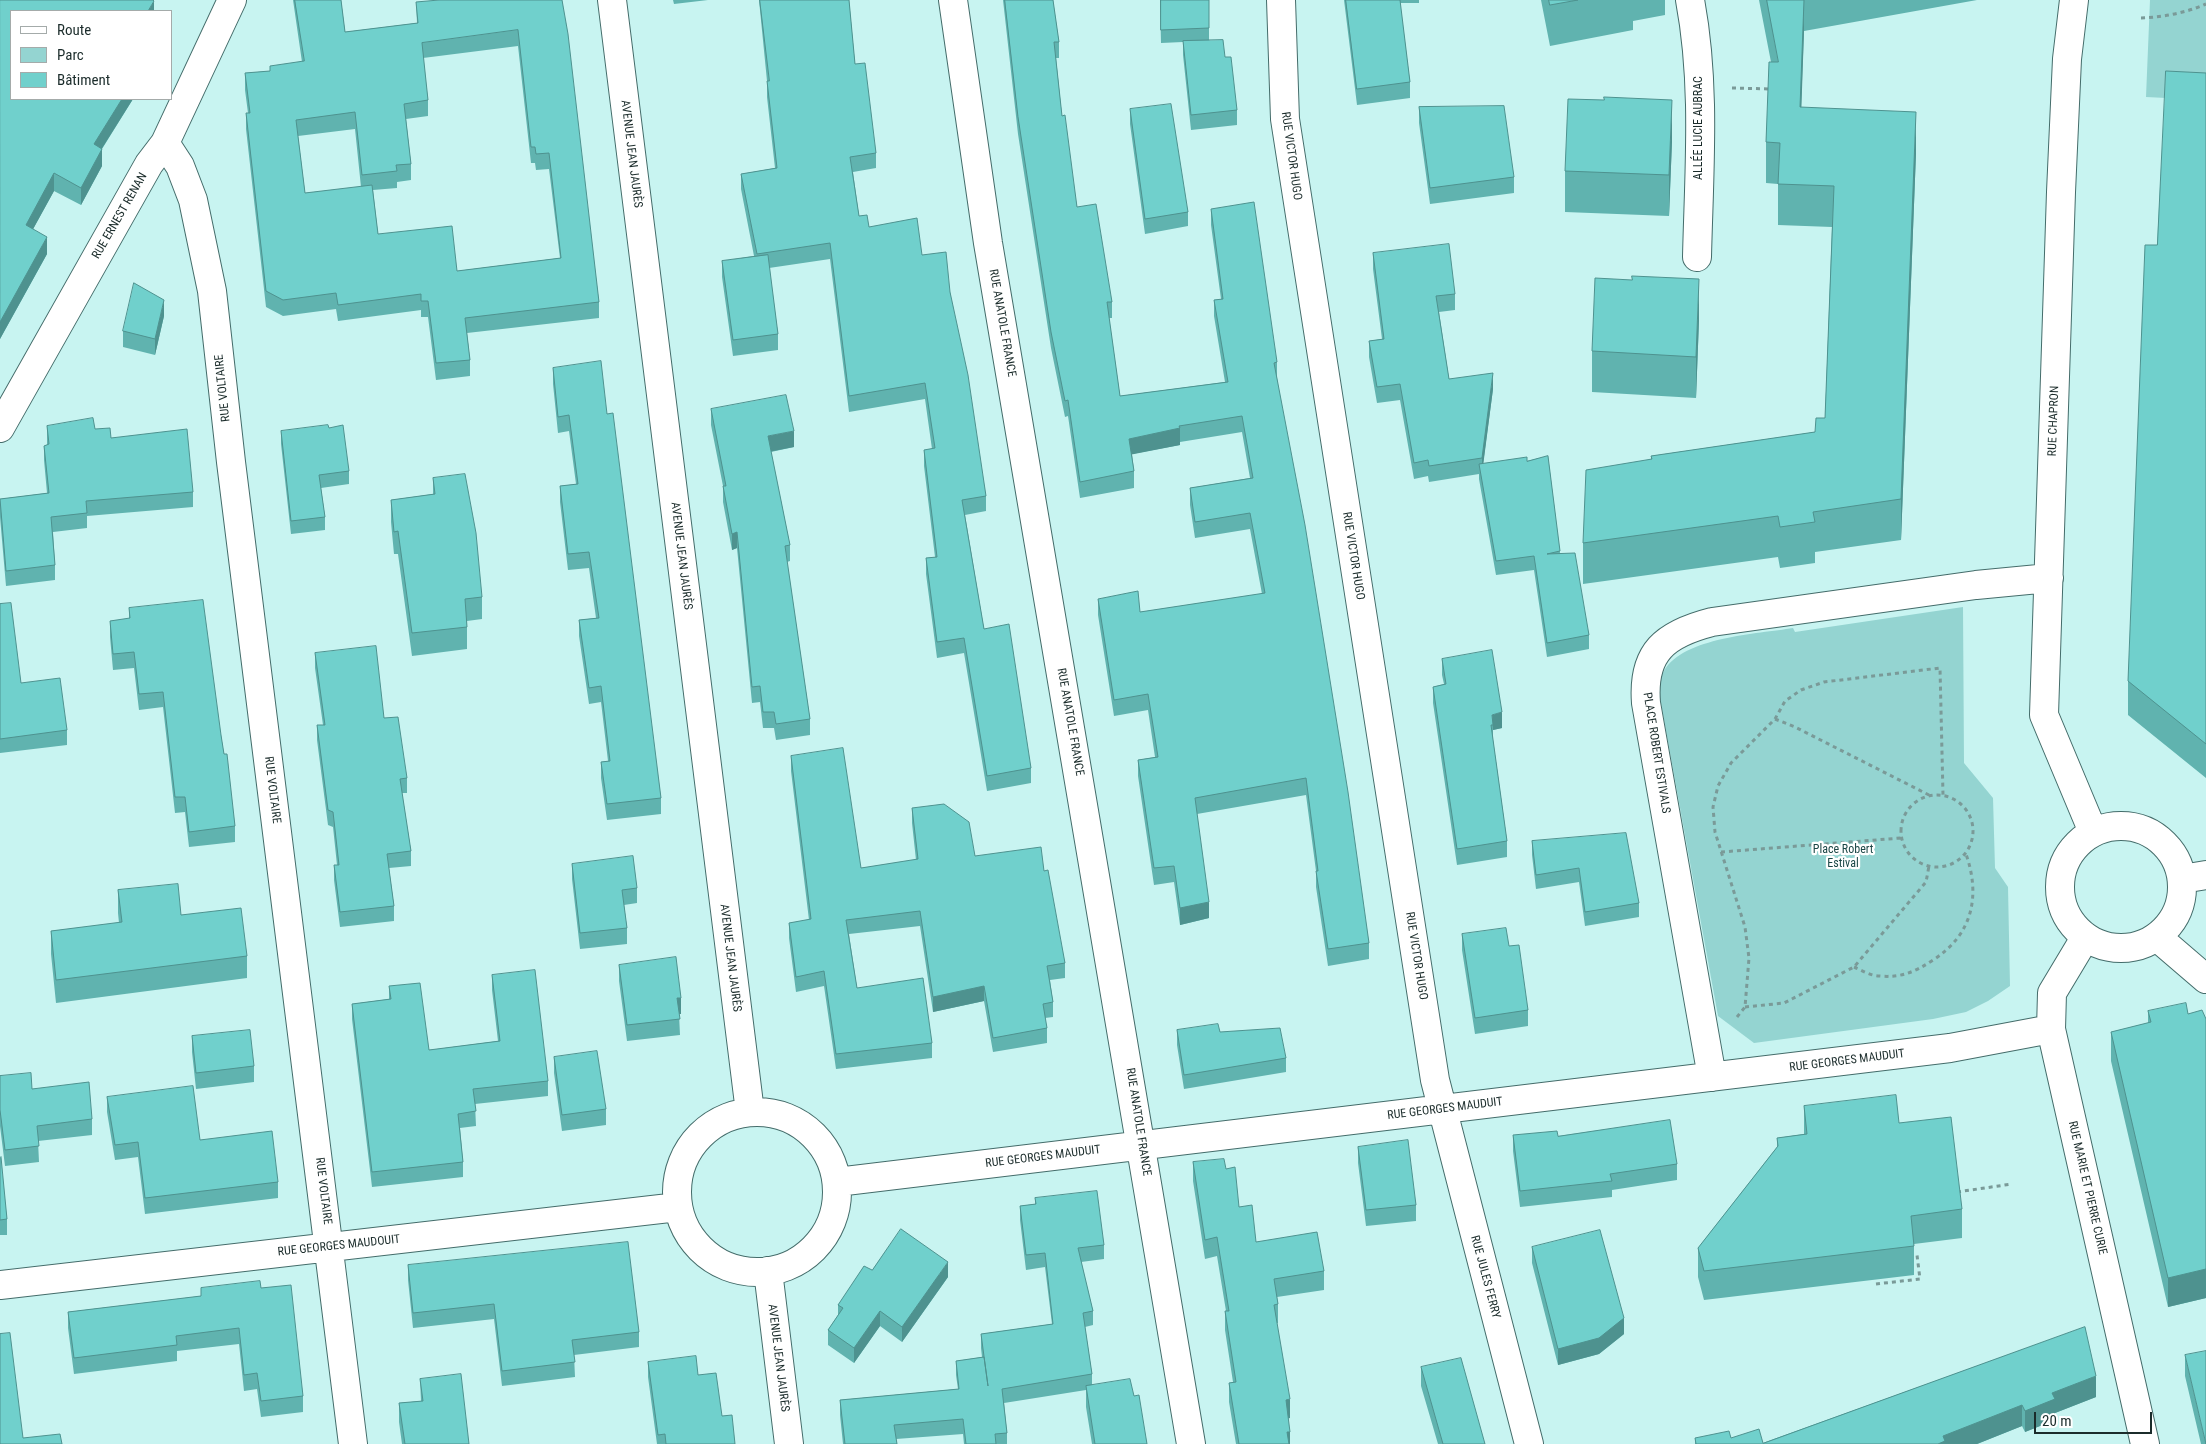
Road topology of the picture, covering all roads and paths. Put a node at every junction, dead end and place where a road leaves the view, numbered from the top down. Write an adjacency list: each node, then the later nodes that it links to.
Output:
1 (232, 0): 11 (street, RUE ERNEST RENAN)
2 (612, 0): 31 (street, AVENUE JEAN JAURÈS)
3 (953, 0): 32 (street, RUE ANATOLE FRANCE)
4 (1281, 0): 30 (street, RUE VICTOR HUGO)
5 (1690, 0): 12 (street, ALLÉE LUCIE AUBRAC)
6 (2074, 0): 14 (street, RUE CHAPRON)
7 (2206, 4): 8 (path)
8 (2141, 18)
9 (1743, 88): 10 (path)
10 (1772, 89)
11 (165, 143): 13 (street, RUE ERNEST RENAN); 37 (street, RUE VOLTAIRE)
12 (1697, 257)
13 (0, 428)
14 (2049, 578): 18 (street, RUE CHAPRON); 29 (street, PLACE ROBERT ESTIVALS)
15 (1775, 719): 16 (path); 17 (path); 20 (path)
16 (1929, 795): 17 (path); 19 (path)
17 (1944, 795): 21 (path)
18 (2093, 832): 23 (street); 25 (street)
19 (1901, 838): 20 (path); 22 (path)
20 (1721, 852): 26 (path)
21 (1966, 854): 22 (path); 26 (path)
22 (1929, 866): 26 (path)
23 (2194, 877): 24 (street)
24 (2157, 937): 25 (street); 27 (street)
25 (2085, 938): 28 (street, RUE MARIE ET PIERRE CURIE)
26 (1854, 967)
27 (2206, 979)
28 (2051, 1029): 29 (street, RUE GEORGES MAUDUIT); 46 (street, RUE MARIE ET PIERRE CURIE)
29 (1712, 1077): 30 (street, RUE GEORGES MAUDUIT)
30 (1442, 1110): 32 (street, RUE GEORGES MAUDUIT); 45 (street, RUE JULES FERRY)
31 (750, 1112): 33 (street); 36 (street)
32 (1142, 1145): 33 (street, RUE GEORGES MAUDUIT); 44 (street, RUE ANATOLE FRANCE)
33 (837, 1182): 39 (street)
34 (2012, 1184): 35 (path)
35 (1956, 1192)
36 (678, 1207): 37 (street, RUE GEORGES MAUDOUIT); 39 (street)
37 (330, 1247): 41 (street, RUE GEORGES MAUDOUIT); 42 (street, RUE VOLTAIRE)
38 (1918, 1255): 40 (path)
39 (768, 1271): 43 (street, AVENUE JEAN JAURÈS)
40 (1876, 1284)
41 (0, 1285)
42 (353, 1444)
43 (789, 1444)
44 (1191, 1444)
45 (1529, 1444)
46 (2145, 1444)

